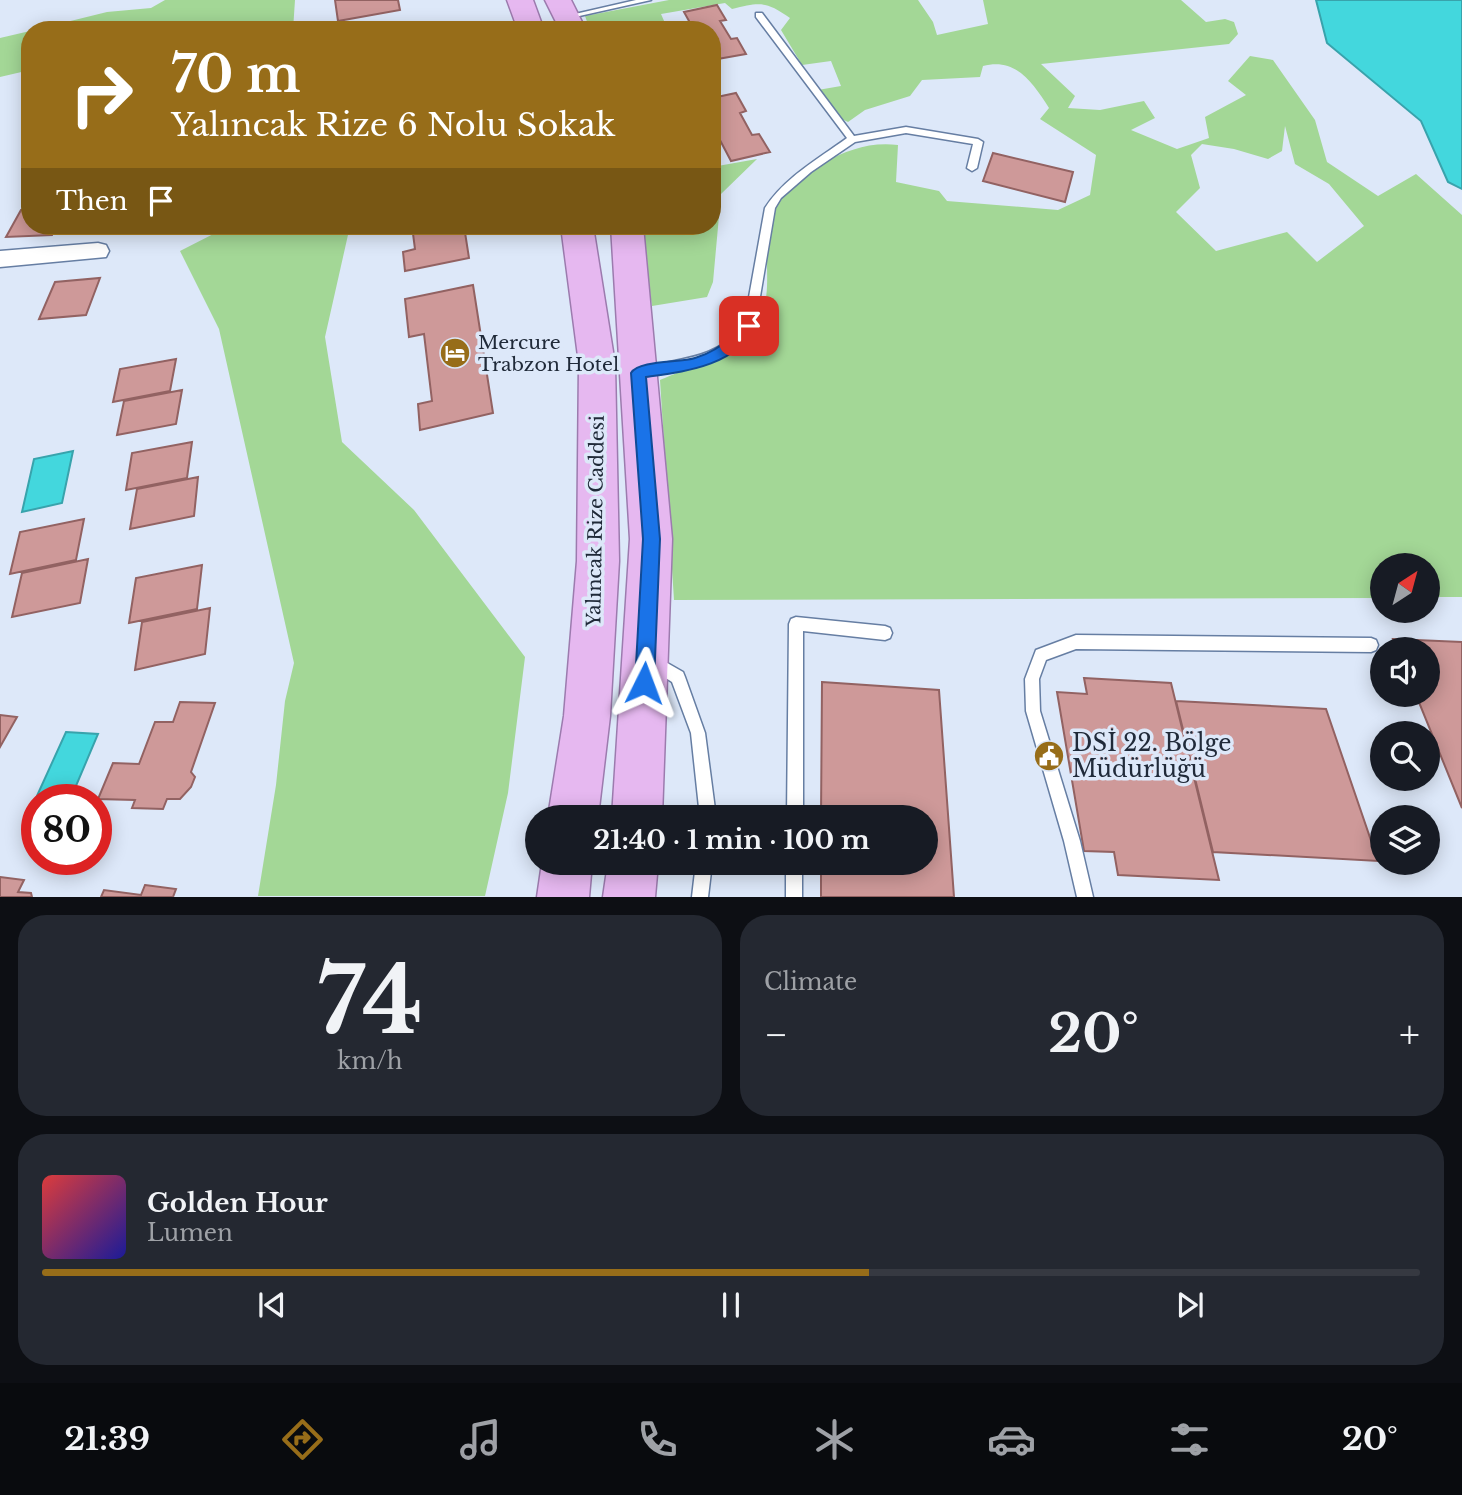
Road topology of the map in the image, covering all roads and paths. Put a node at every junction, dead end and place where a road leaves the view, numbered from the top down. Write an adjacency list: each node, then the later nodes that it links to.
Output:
1 (520, 0): 7 (highway)
2 (596, 0): 4 (lane)
3 (647, 0): 4 (lane)
4 (599, 10): 6 (lane)
5 (759, 15): 8 (lane)
6 (565, 16)
7 (528, 21)
8 (852, 139): 9 (lane); 14 (lane)
9 (972, 168)
10 (578, 235): 18 (highway, Yalıncak Rize Caddesi)
11 (628, 235): 14 (highway)
12 (98, 251): 13 (street)
13 (0, 259)
14 (638, 373): 17 (highway)
15 (885, 633): 21 (lane)
16 (1370, 645): 30 (lane)
17 (646, 656): 19 (highway); 20 (lane)
18 (575, 805)
19 (638, 805)
20 (707, 805)
21 (794, 805)
22 (566, 875): 26 (highway)
23 (632, 875): 27 (highway)
24 (703, 875): 28 (lane)
25 (794, 875): 29 (lane)
26 (563, 897)
27 (629, 897)
28 (700, 897)
29 (794, 897)
30 (1085, 897)

